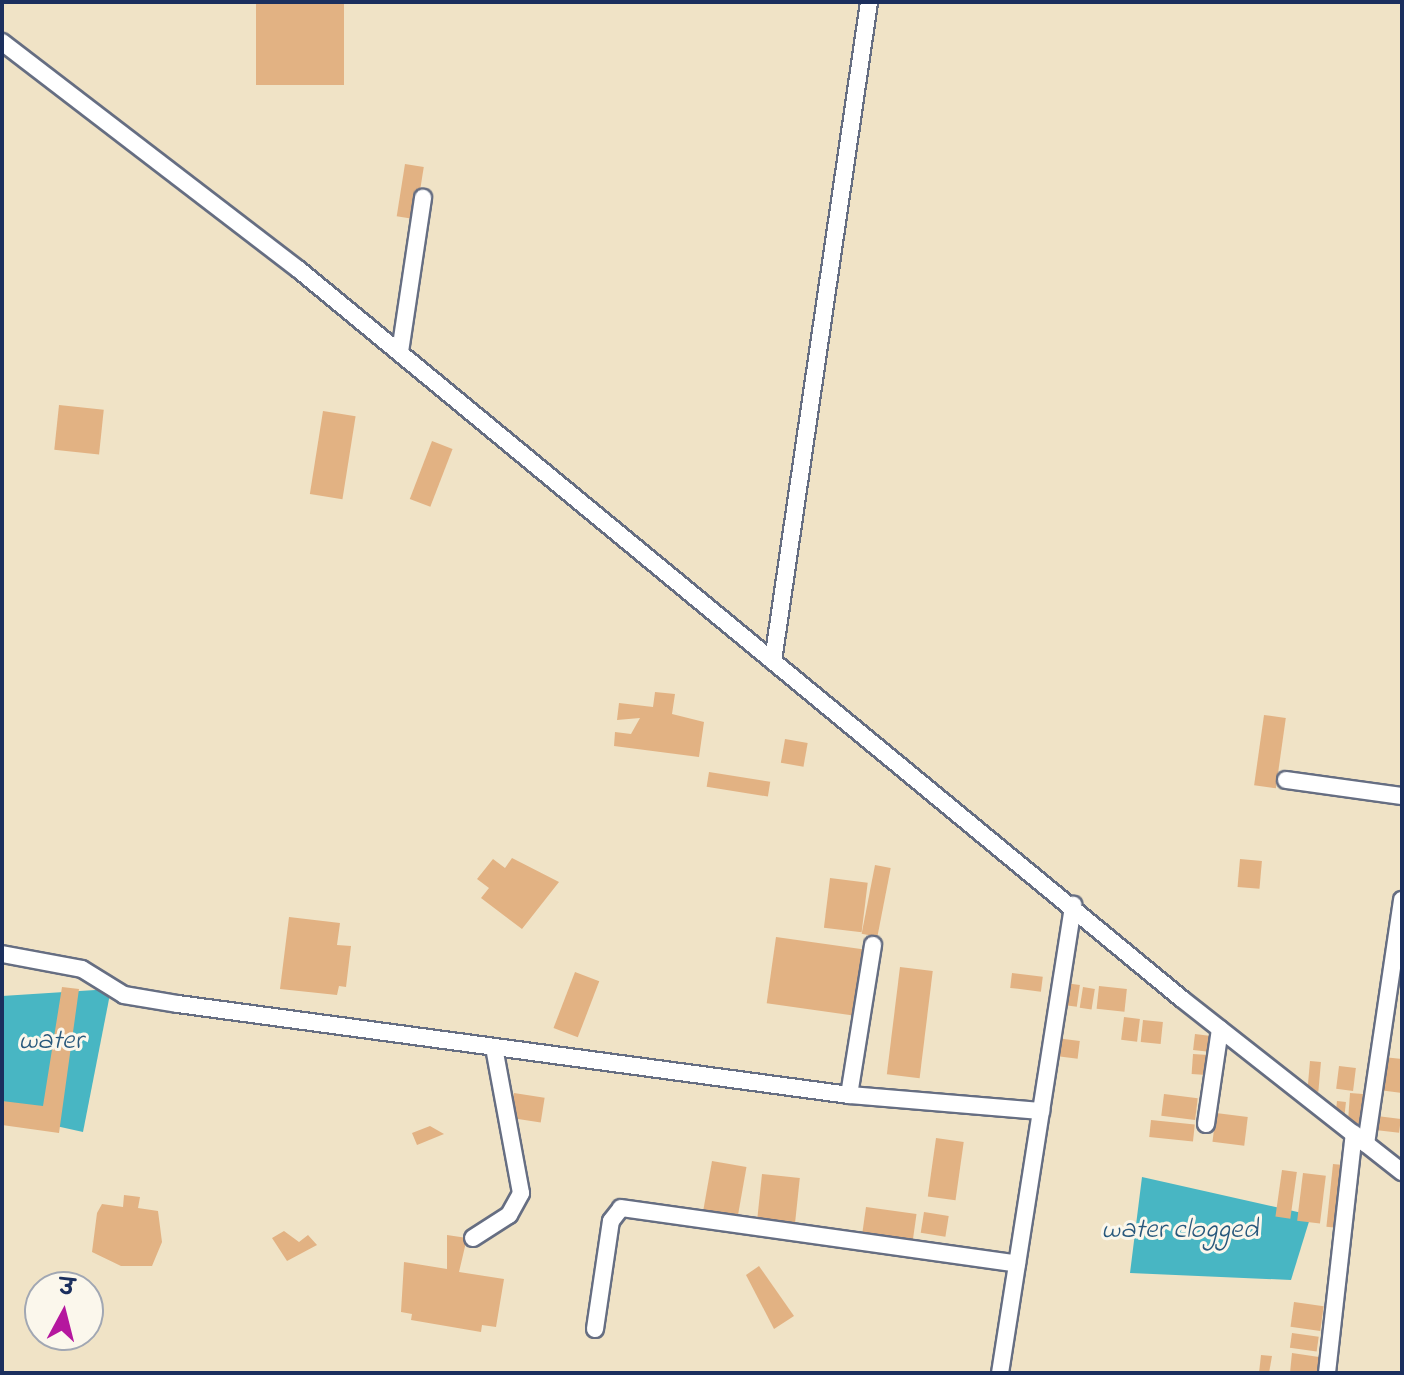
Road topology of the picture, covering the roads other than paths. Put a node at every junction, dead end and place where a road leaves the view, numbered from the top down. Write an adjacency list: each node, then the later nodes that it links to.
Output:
1 (869, 2): 5 (street)
2 (2, 42): 4 (street)
3 (423, 198): 4 (street)
4 (400, 352): 5 (street)
5 (773, 661): 9 (street)
6 (1286, 780): 7 (street)
7 (1402, 796)
8 (1401, 904): 12 (street)
9 (1073, 905): 13 (street); 16 (street)
10 (873, 945): 15 (street)
11 (2, 954): 14 (street)
12 (1396, 977): 18 (street)
13 (1220, 1029): 17 (street); 18 (street)
14 (494, 1048): 15 (street); 20 (street)
15 (849, 1095): 16 (street)
16 (1041, 1111): 21 (street)
17 (1206, 1124)
18 (1360, 1139): 19 (street); 24 (street)
19 (1402, 1172)
20 (473, 1238)
21 (1017, 1264): 22 (street); 23 (street)
22 (595, 1329)
23 (1000, 1373)
24 (1327, 1373)

